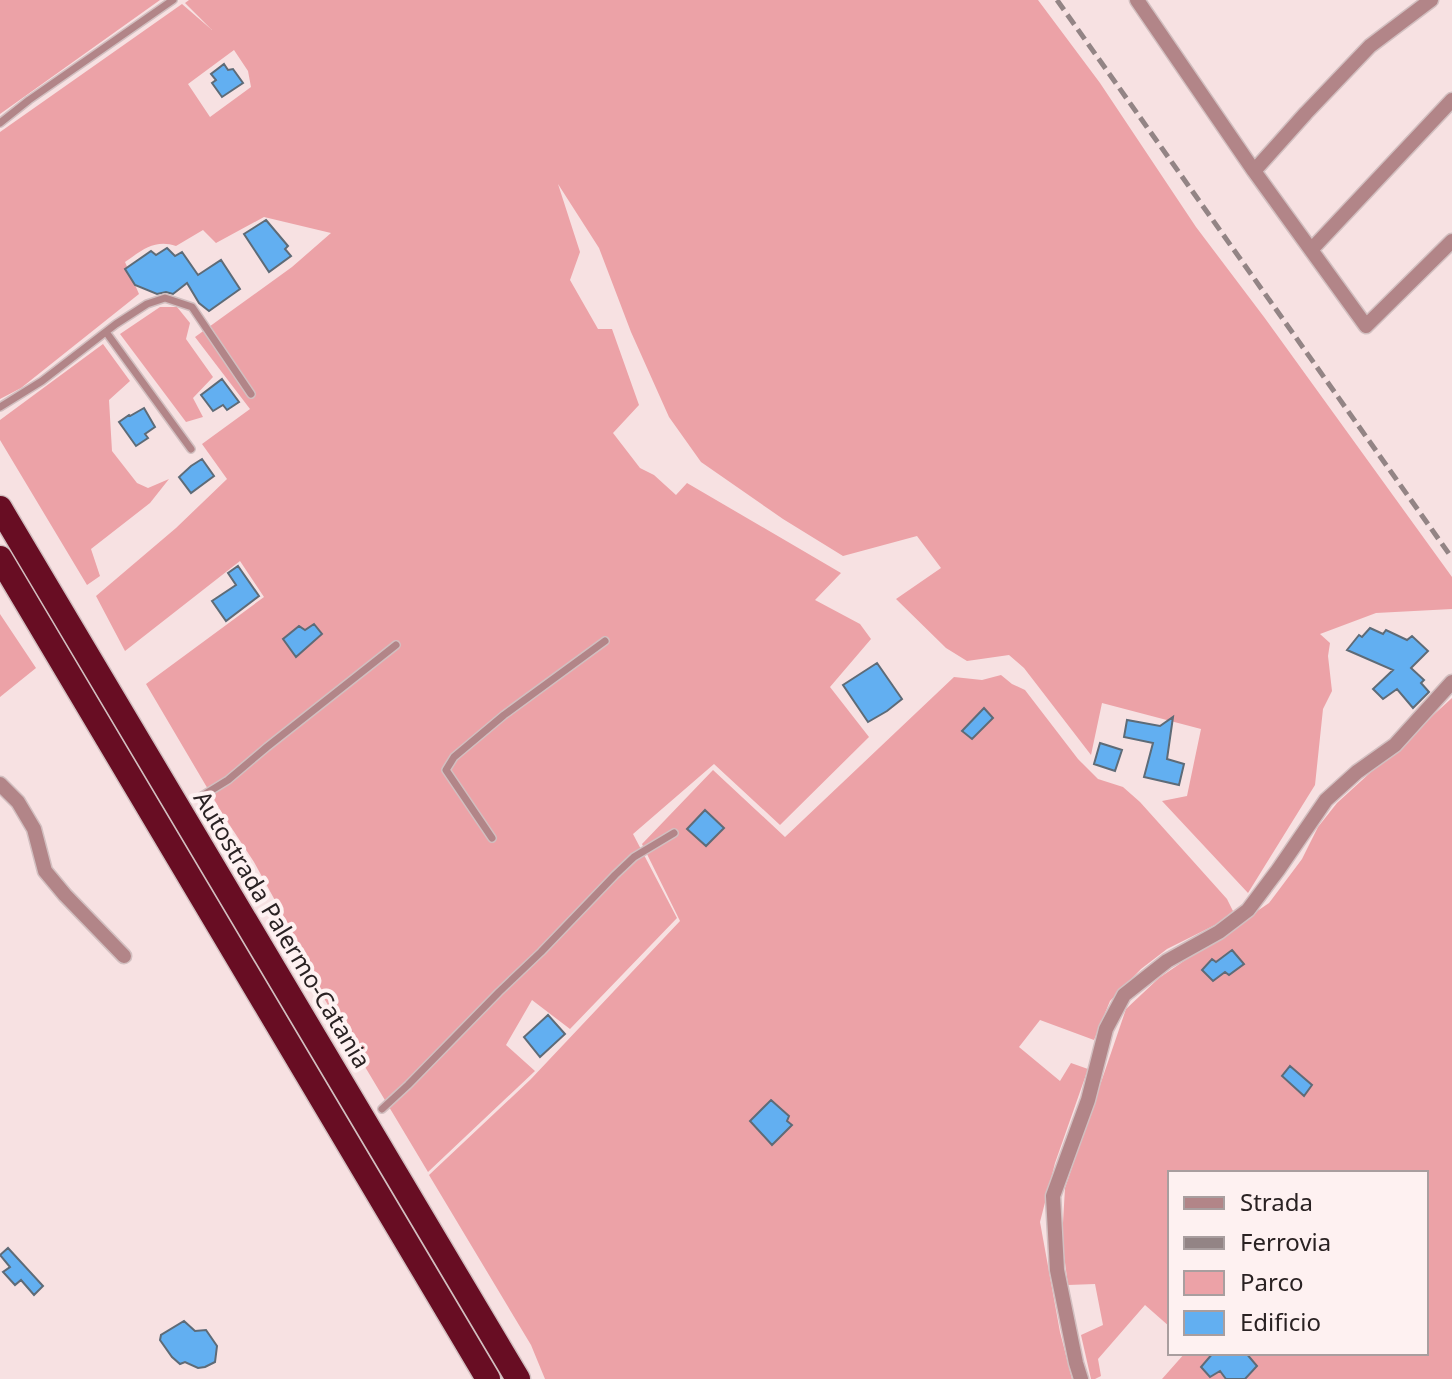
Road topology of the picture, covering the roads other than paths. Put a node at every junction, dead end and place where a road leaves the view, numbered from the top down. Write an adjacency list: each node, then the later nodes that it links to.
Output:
1 (173, 0): 5 (lane)
2 (1137, 0): 6 (street)
3 (1431, 0): 6 (street)
4 (1452, 100): 8 (street)
5 (0, 123)
6 (1254, 171): 8 (street)
7 (1452, 241): 8 (street)
8 (1311, 250)
9 (106, 332): 10 (lane); 11 (lane); 12 (lane)
10 (251, 394)
11 (0, 407)
12 (191, 449)
13 (0, 508): 25 (highway, Autostrada Palermo-Catania)
14 (0, 558): 24 (highway)
15 (605, 641): 21 (lane)
16 (396, 645): 19 (lane)
17 (1452, 682): 26 (street)
18 (0, 784): 22 (street)
19 (202, 796)
20 (674, 833): 23 (lane)
21 (492, 838)
22 (124, 956)
23 (382, 1109)
24 (488, 1379)
25 (518, 1379)
26 (1081, 1379)

